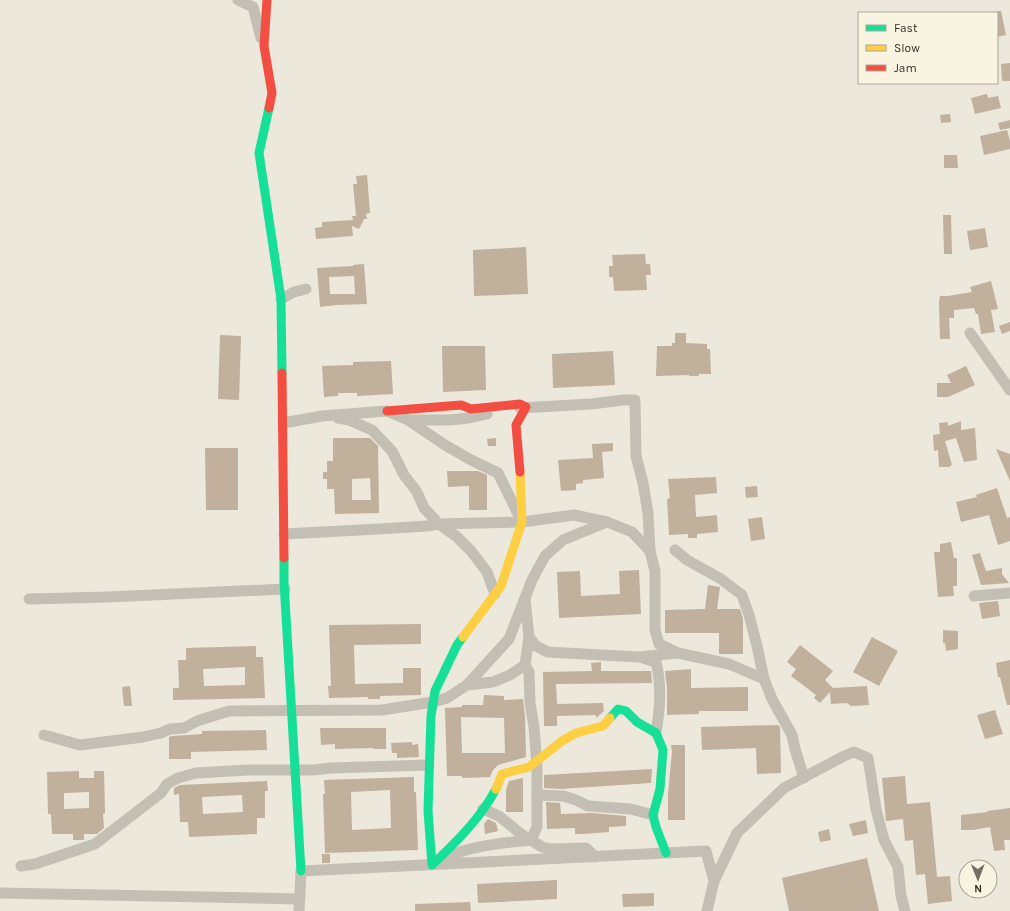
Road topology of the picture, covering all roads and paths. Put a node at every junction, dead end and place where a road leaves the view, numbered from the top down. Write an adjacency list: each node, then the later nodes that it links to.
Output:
1 (238, 0): 3 (street)
2 (267, 0): 3 (street)
3 (264, 46): 5 (street)
4 (306, 290): 5 (street)
5 (281, 299): 12 (street)
6 (970, 333): 7 (street)
7 (1010, 390)
8 (526, 407): 9 (street); 11 (street); 13 (street); 18 (street)
9 (386, 411): 10 (street); 11 (street)
10 (322, 416): 12 (street); 15 (street)
11 (408, 420): 13 (street)
12 (283, 423): 16 (street)
13 (522, 522): 14 (street); 15 (street); 21 (street)
14 (607, 522): 18 (street); 23 (street)
15 (439, 524): 16 (street); 21 (street)
16 (284, 534): 19 (street)
17 (675, 550): 29 (street)
18 (650, 551): 26 (street)
19 (285, 589): 24 (street); 32 (street)
20 (1010, 593): 22 (street)
21 (494, 594): 31 (street)
22 (974, 596)
23 (525, 597): 25 (street); 30 (street)
24 (29, 599)
25 (529, 637): 27 (street); 28 (street)
26 (678, 653): 27 (street); 29 (street)
27 (639, 657): 33 (street)
28 (525, 665): 30 (street); 35 (street)
29 (764, 679): 38 (street)
30 (467, 685): 31 (street)
31 (433, 702): 32 (street); 36 (street)
32 (292, 710): 34 (street); 37 (street)
33 (656, 733): 35 (street); 41 (street)
34 (44, 735)
35 (536, 762): 39 (street); 40 (street)
36 (429, 765): 37 (street); 45 (street)
37 (295, 770): 46 (street); 47 (street)
38 (804, 778): 48 (street); 53 (street)
39 (537, 795): 41 (street); 42 (street)
40 (483, 809): 42 (street); 45 (street)
41 (653, 815): 43 (street)
42 (530, 840): 44 (street); 45 (street)
43 (666, 853): 44 (street); 48 (street)
44 (595, 857): 45 (street)
45 (432, 865): 47 (street)
46 (21, 866)
47 (301, 871): 50 (street)
48 (714, 882): 52 (street)
49 (0, 893): 50 (street)
50 (300, 899): 51 (street)
51 (299, 911)
52 (707, 911)
53 (905, 911)

